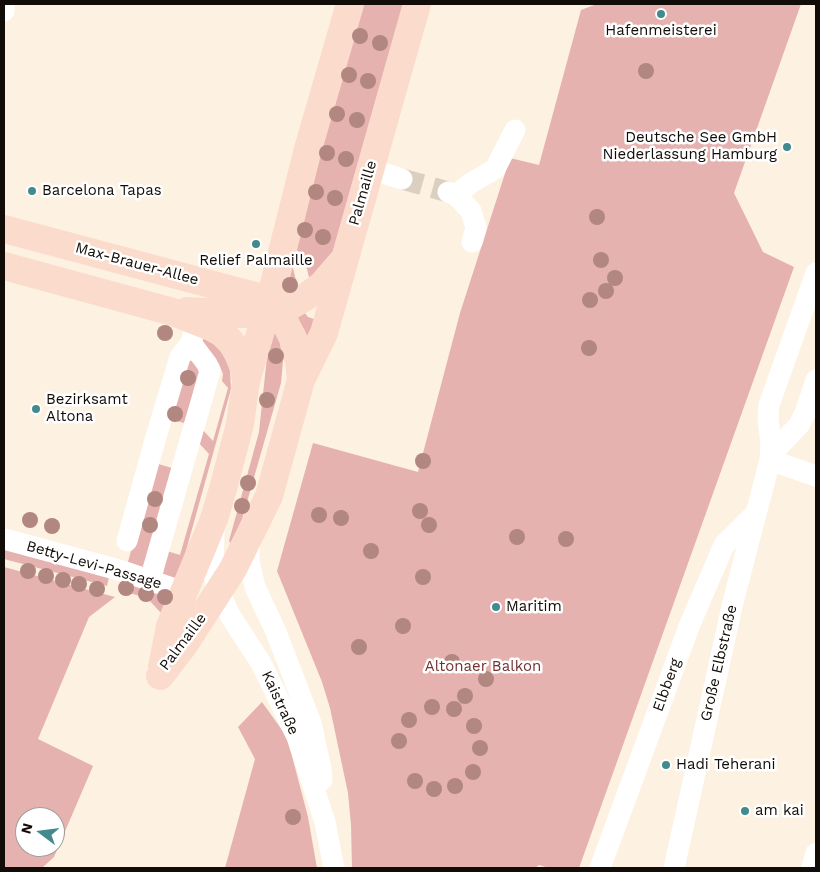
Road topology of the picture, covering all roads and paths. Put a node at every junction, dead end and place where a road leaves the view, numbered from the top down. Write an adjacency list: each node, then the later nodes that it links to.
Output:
1 (4, 4): 4 (street)
2 (350, 4): 13 (main road, Palmaille)
3 (417, 4): 6 (main road, Palmaille)
4 (4, 11)
5 (515, 130): 9 (street)
6 (370, 170): 7 (street); 10 (main road, Palmaille)
7 (402, 179)
8 (4, 229): 13 (main road, Max-Brauer-Allee)
9 (472, 242)
10 (344, 259): 13 (main road, Max-Brauer-Allee); 15 (main road, Palmaille)
11 (4, 266): 14 (main road, Max-Brauer-Allee)
12 (816, 274): 18 (street, Große Elbstraße)
13 (271, 308): 14 (main road, Max-Brauer-Allee); 15 (main road, Palmaille); 17 (main road, Palmaille)
14 (187, 325): 17 (main road, Max-Brauer-Allee); 24 (street); 26 (street)
15 (301, 380): 22 (main road, Palmaille)
16 (816, 380): 18 (street, Große Elbstraße)
17 (246, 381): 21 (main road, Palmaille)
18 (770, 460): 19 (street); 20 (street, Große Elbstraße)
19 (816, 476)
20 (755, 514): 32 (street, Elbberg); 33 (street, Große Elbstraße)
21 (214, 519): 25 (street, Palmaille); 28 (main road, Palmaille)
22 (251, 533): 25 (main road, Palmaille); 27 (street, Kaistraße)
23 (4, 539): 26 (street, Betty-Levi-Passage)
24 (127, 541)
25 (222, 576): 27 (street, Kaistraße); 28 (street, Palmaille); 28 (main road, Palmaille); 29 (street, Kaistraße)
26 (147, 579): 28 (street, Betty-Levi-Passage)
27 (255, 587): 29 (street, Kaistraße)
28 (184, 592)
29 (325, 822): 31 (street, Kaistraße)
30 (816, 853): 34 (street)
31 (334, 868)
32 (600, 868)
33 (674, 868)
34 (812, 868)

